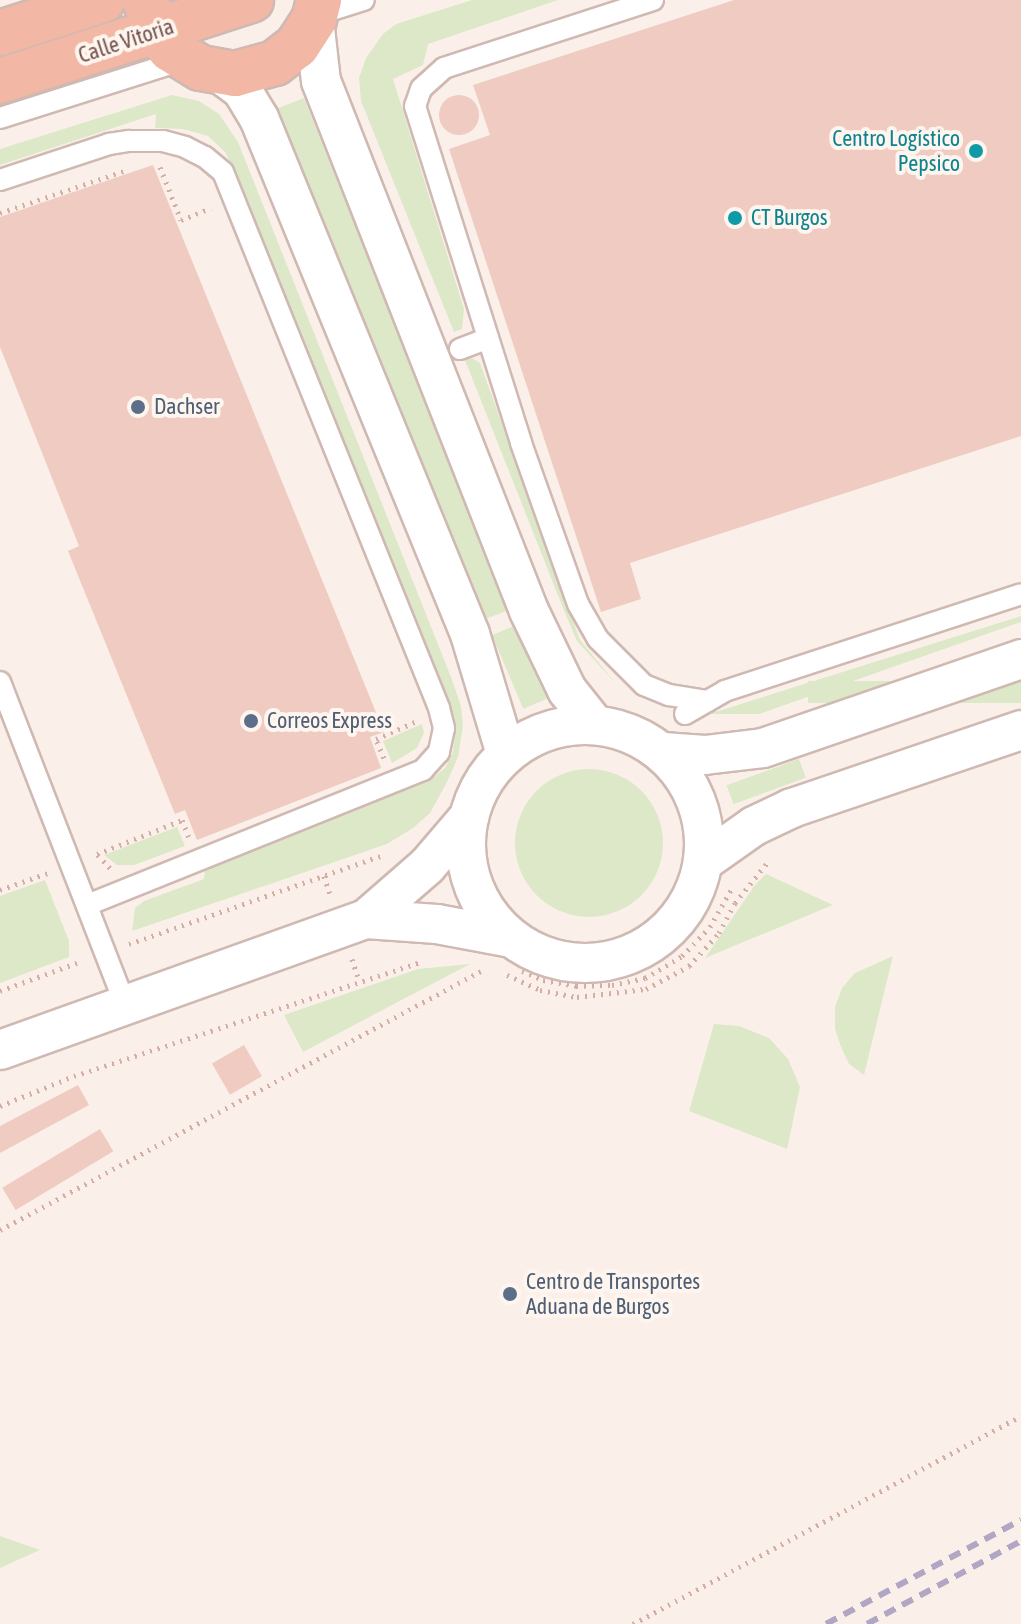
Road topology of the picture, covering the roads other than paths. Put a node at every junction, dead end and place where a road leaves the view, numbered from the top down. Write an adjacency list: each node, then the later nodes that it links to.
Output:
1 (103, 0): 6 (highway, Calle Vitoria)
2 (251, 0): 7 (highway, Calle Vitoria)
3 (364, 0): 5 (lane)
4 (653, 0): 11 (lane)
5 (316, 12): 7 (highway); 18 (street)
6 (0, 33)
7 (176, 41): 8 (highway, Calle Vitoria); 9 (lane); 21 (street)
8 (0, 81)
9 (0, 118)
10 (0, 180): 24 (lane)
11 (488, 338): 12 (lane); 16 (lane)
12 (460, 349)
13 (1021, 594): 16 (lane)
14 (1021, 659): 20 (street)
15 (0, 682): 24 (lane)
16 (708, 701): 17 (lane)
17 (685, 714)
18 (595, 725): 20 (street); 21 (street)
19 (1021, 730): 23 (street)
20 (663, 752): 23 (street)
21 (506, 754): 22 (street)
22 (469, 817): 25 (street); 26 (street)
23 (703, 862): 26 (street)
24 (87, 905): 27 (lane)
25 (366, 919): 26 (street); 27 (street)
26 (512, 952)
27 (125, 1004): 28 (street)
28 (0, 1050)

